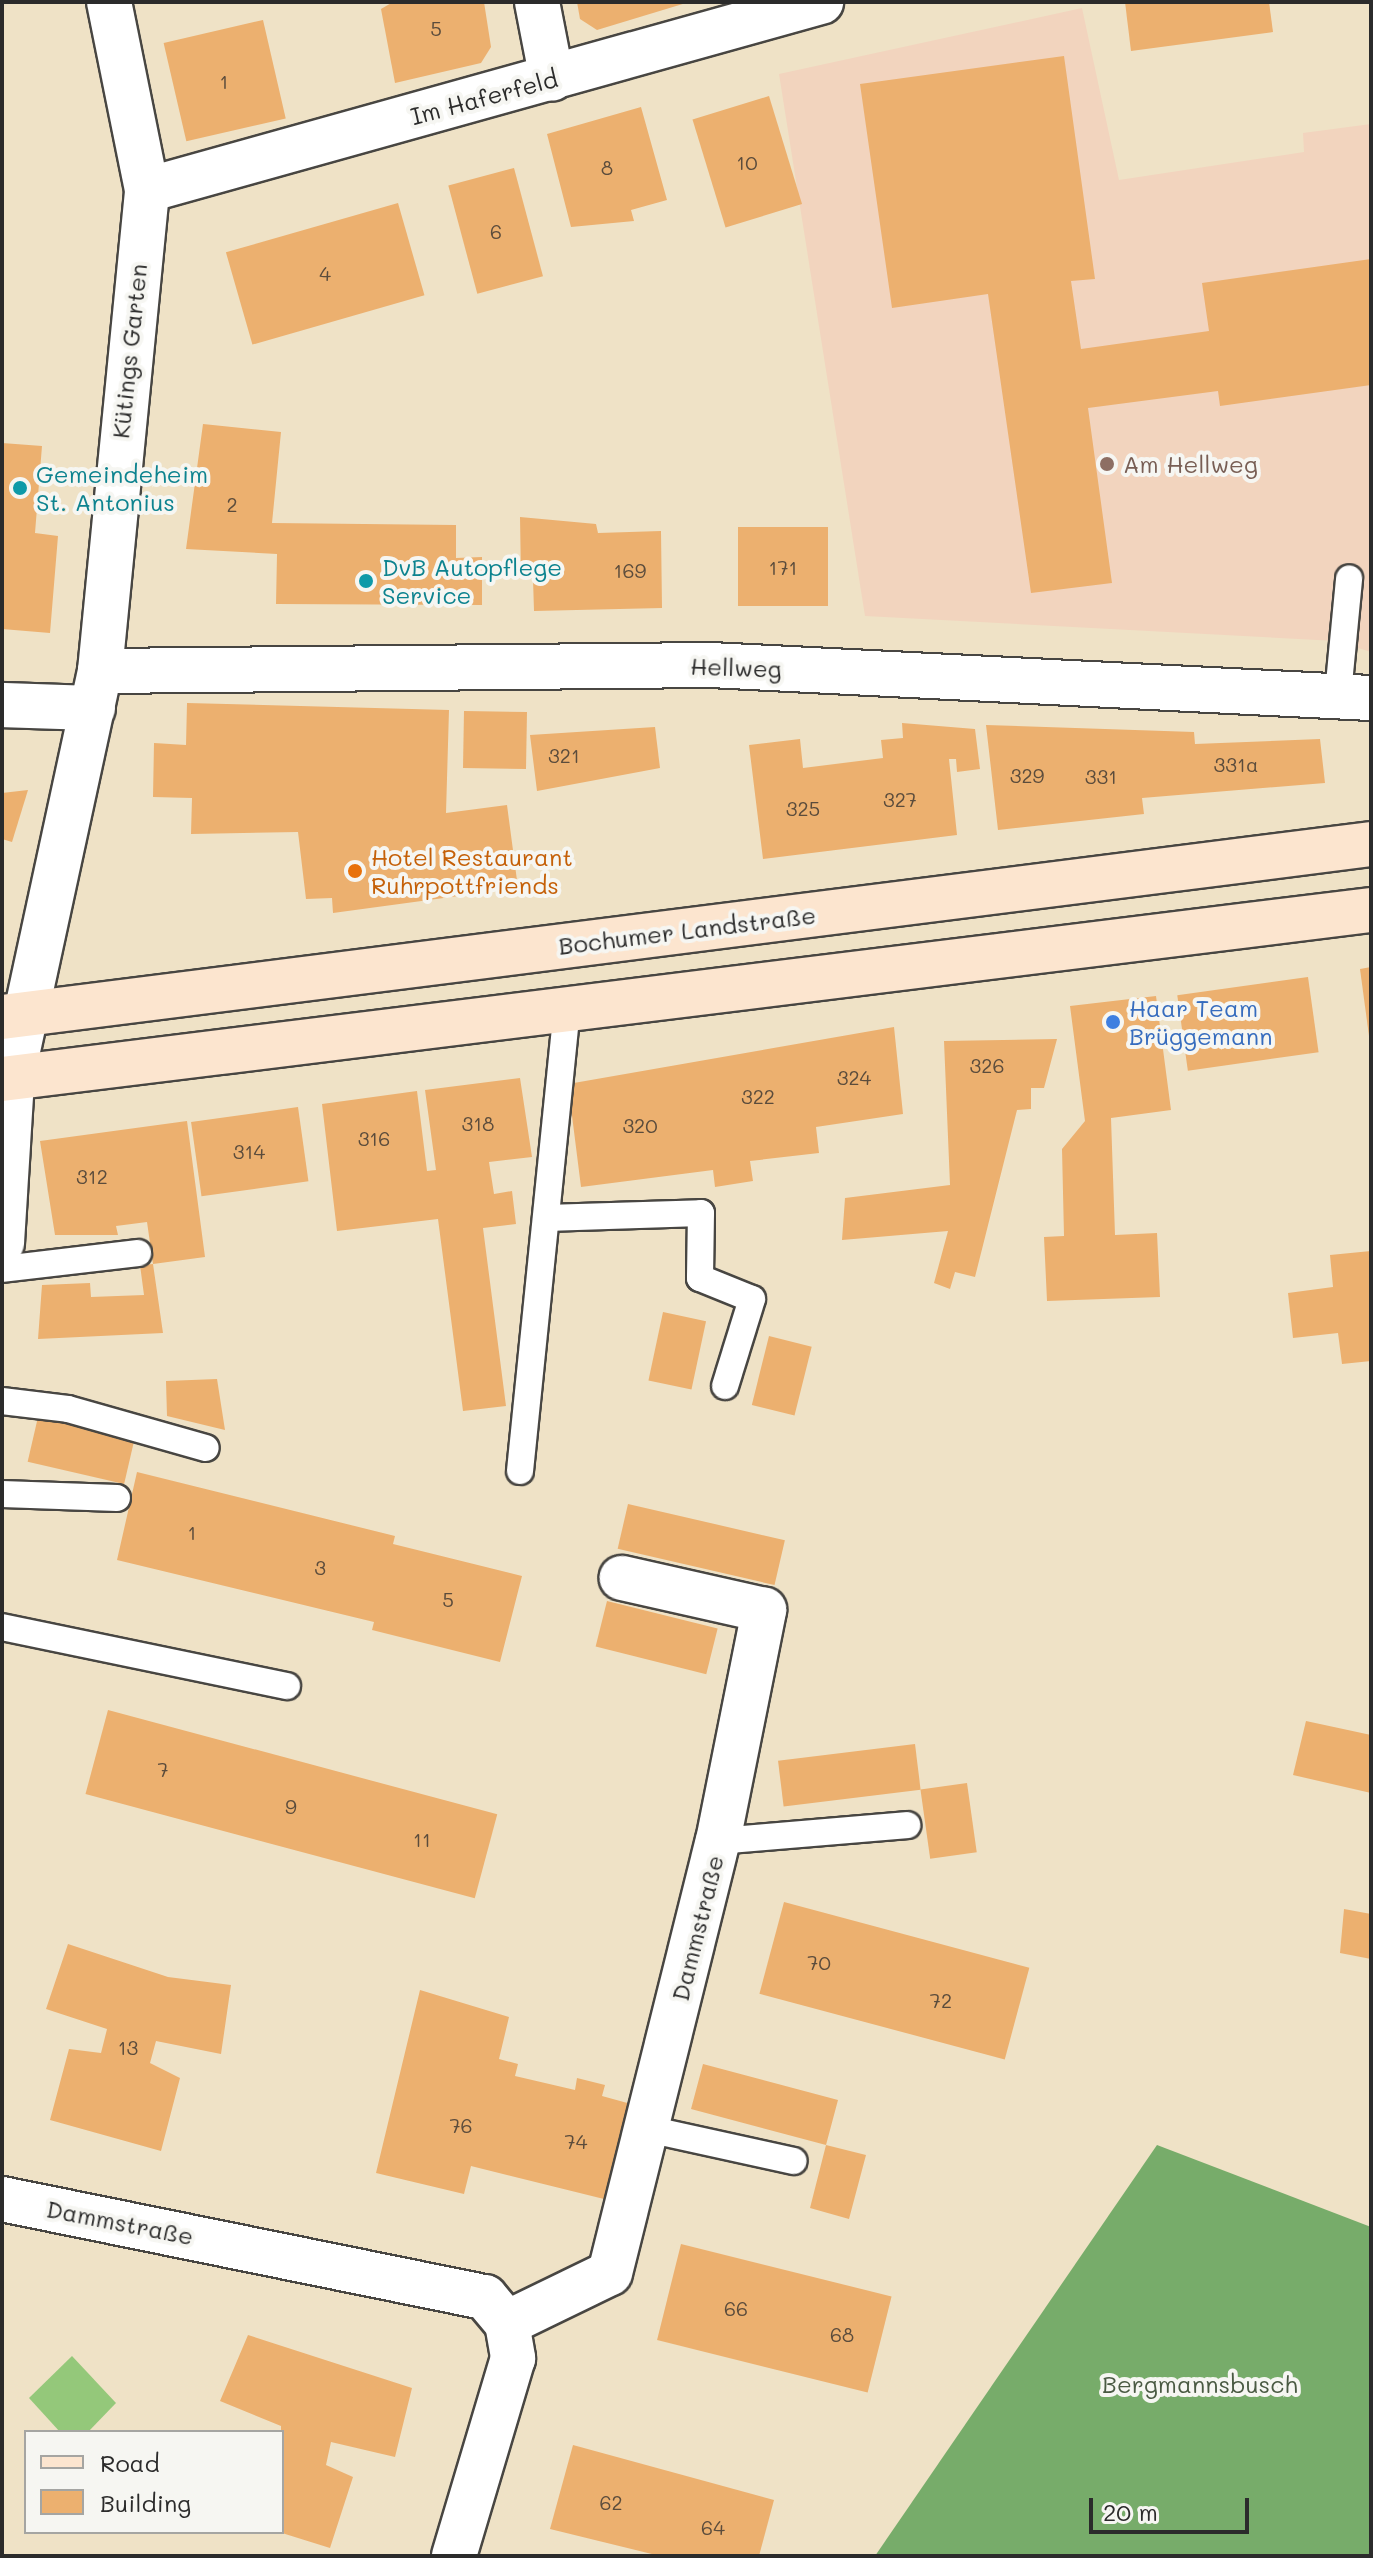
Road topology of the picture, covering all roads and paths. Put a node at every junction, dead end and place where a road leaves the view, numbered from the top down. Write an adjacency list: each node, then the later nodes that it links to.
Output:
1 (109, 2): 5 (street, Kütings Garten)
2 (537, 2): 4 (street)
3 (821, 2): 4 (street, Im Haferfeld)
4 (552, 79): 5 (street, Im Haferfeld)
5 (147, 190): 7 (street, Kütings Garten)
6 (1349, 579): 8 (lane)
7 (96, 690): 8 (street, Hellweg); 9 (street, Hellweg); 13 (street, Kütings Garten)
8 (1355, 696)
9 (2, 705)
10 (1371, 844): 13 (main road, Bochumer Landstraße)
11 (1371, 910): 12 (main road)
12 (567, 1007): 14 (main road); 15 (lane)
13 (16, 1015): 14 (street, Kütings Garten)
14 (7, 1079): 16 (street)
15 (546, 1218): 19 (lane); 22 (lane)
16 (2, 1243)
17 (138, 1253): 18 (lane)
18 (2, 1269)
19 (725, 1386)
20 (2, 1401): 21 (lane)
21 (206, 1448)
22 (520, 1471)
23 (2, 1494): 24 (lane)
24 (117, 1498)
25 (622, 1578): 29 (street, Dammstraße)
26 (2, 1627): 27 (lane)
27 (287, 1686)
28 (907, 1825): 29 (lane)
29 (718, 1841): 30 (street, Dammstraße)
30 (648, 2129): 31 (lane); 33 (street, Dammstraße)
31 (794, 2161)
32 (2, 2199): 33 (street, Dammstraße)
33 (507, 2323): 34 (street)
34 (454, 2556)

